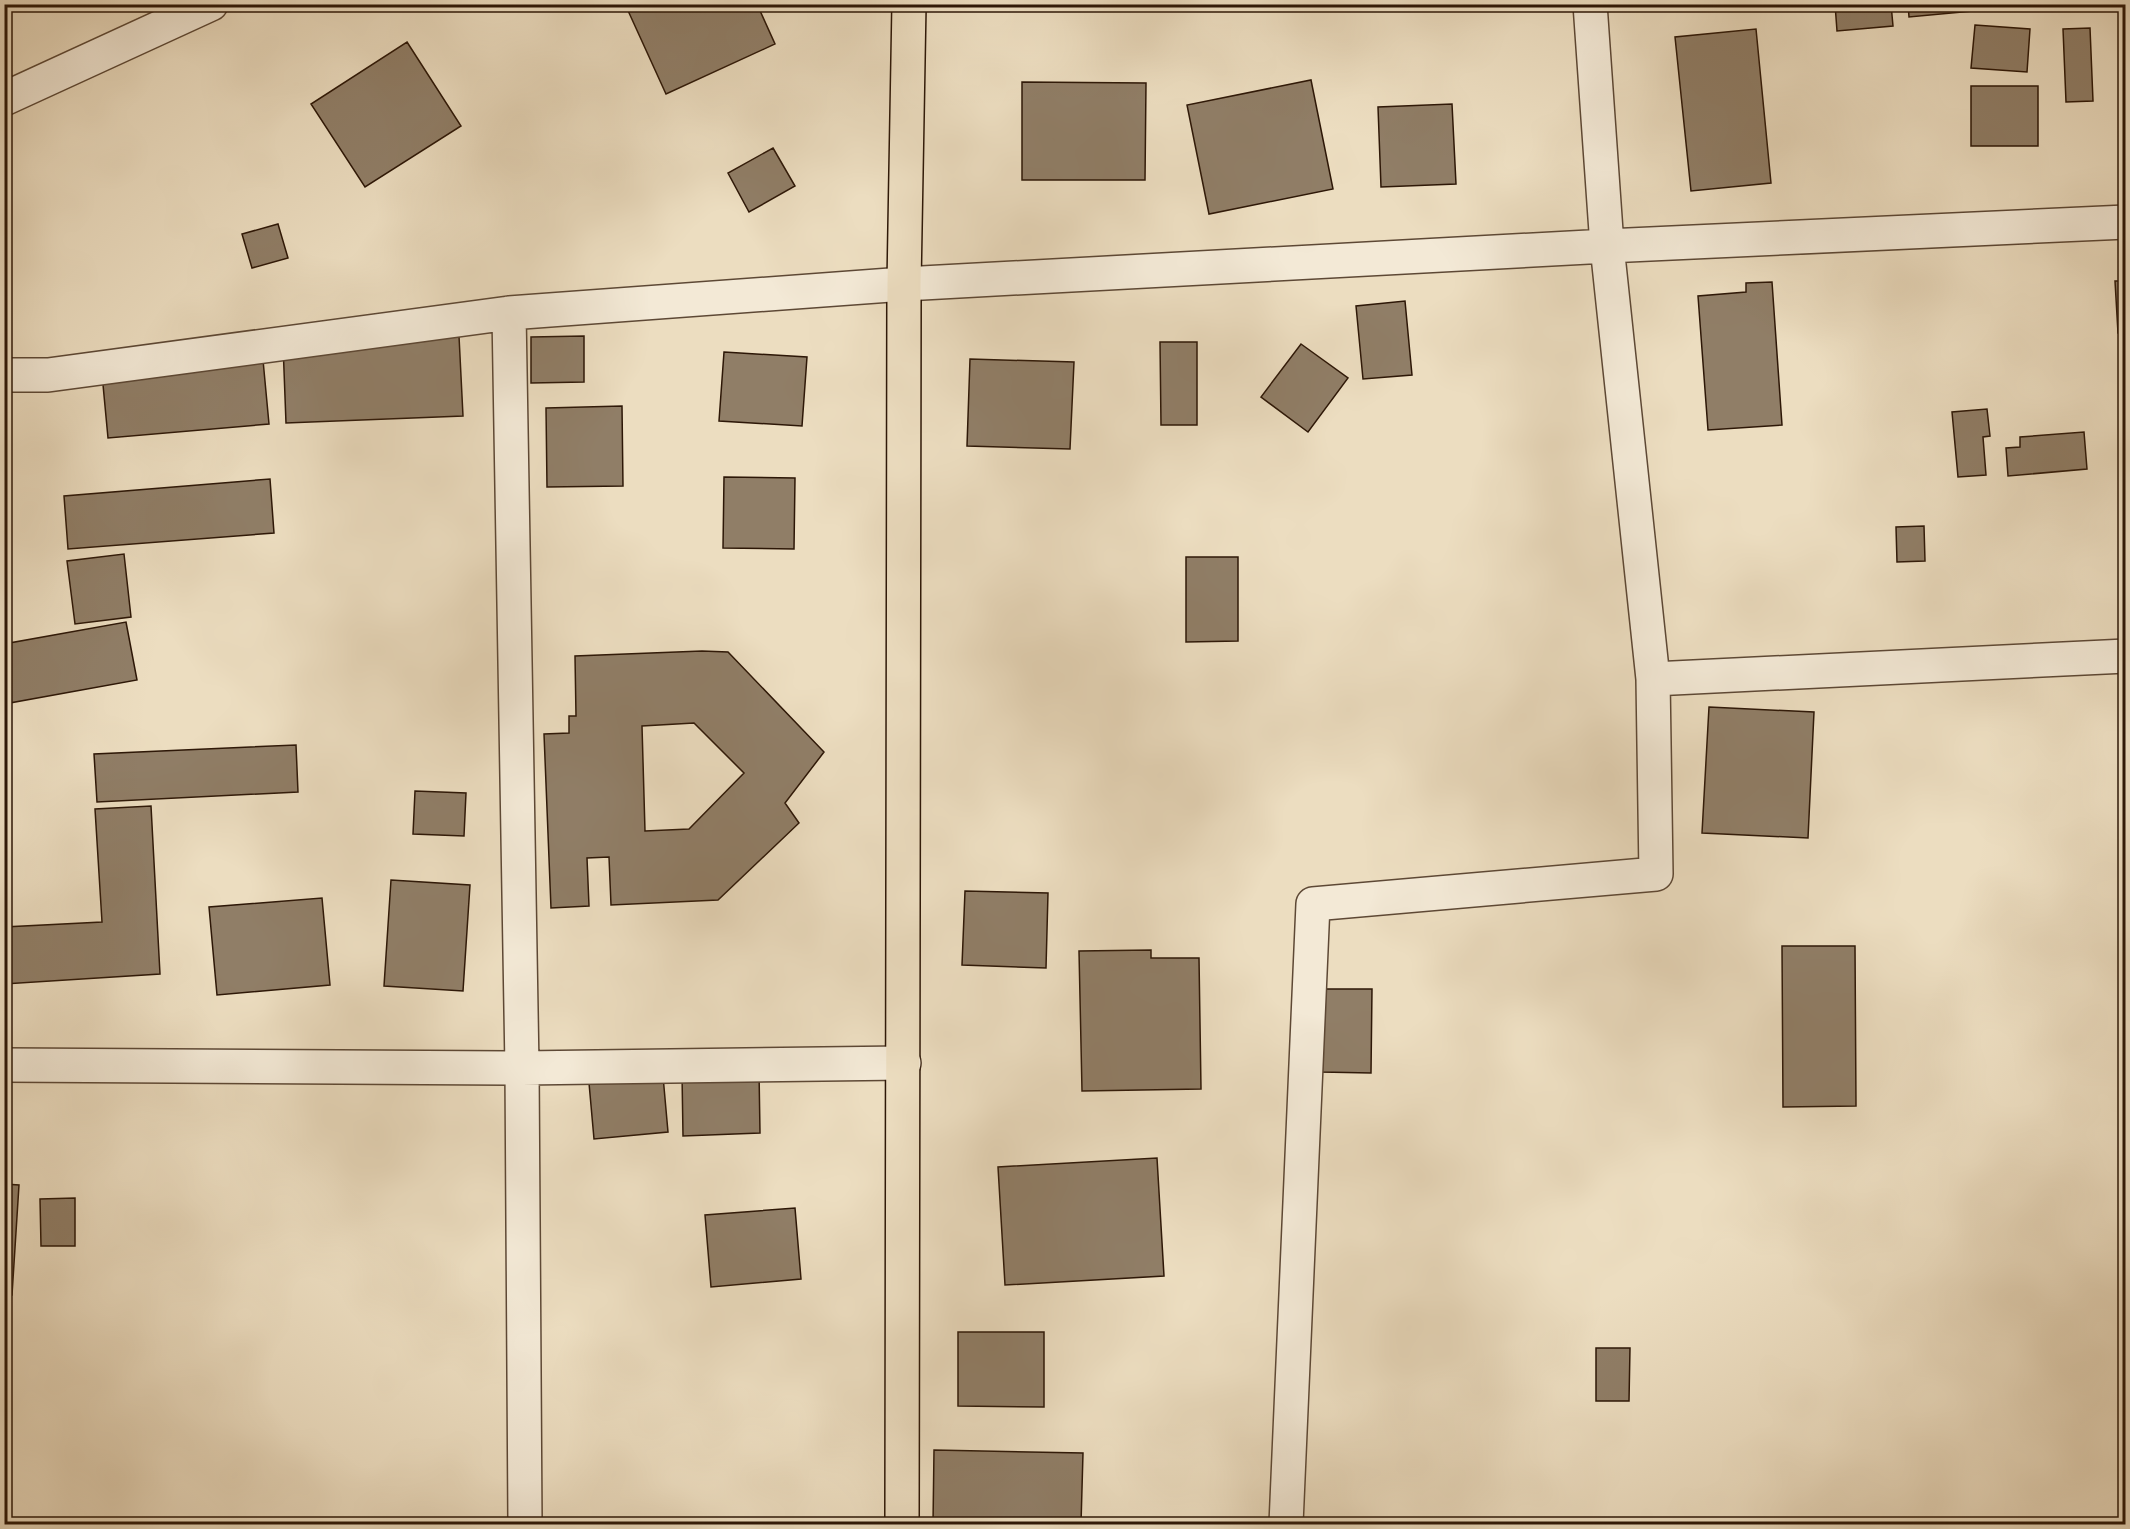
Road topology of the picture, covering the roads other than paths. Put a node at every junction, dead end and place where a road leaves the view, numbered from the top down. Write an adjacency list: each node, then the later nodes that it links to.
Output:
1 (211, 4): 4 (street)
2 (909, 4): 7 (main road)
3 (1590, 4): 6 (street)
4 (4, 99)
5 (2126, 222): 6 (street)
6 (1607, 246): 7 (street); 11 (street)
7 (904, 284): 8 (street); 12 (main road)
8 (509, 313): 9 (street); 14 (street)
9 (4, 375)
10 (2126, 656): 11 (street)
11 (1653, 679): 17 (street)
12 (904, 1063): 14 (street); 16 (main road)
13 (4, 1065): 14 (street)
14 (522, 1068): 15 (street)
15 (525, 1524)
16 (902, 1524)
17 (1286, 1524)

